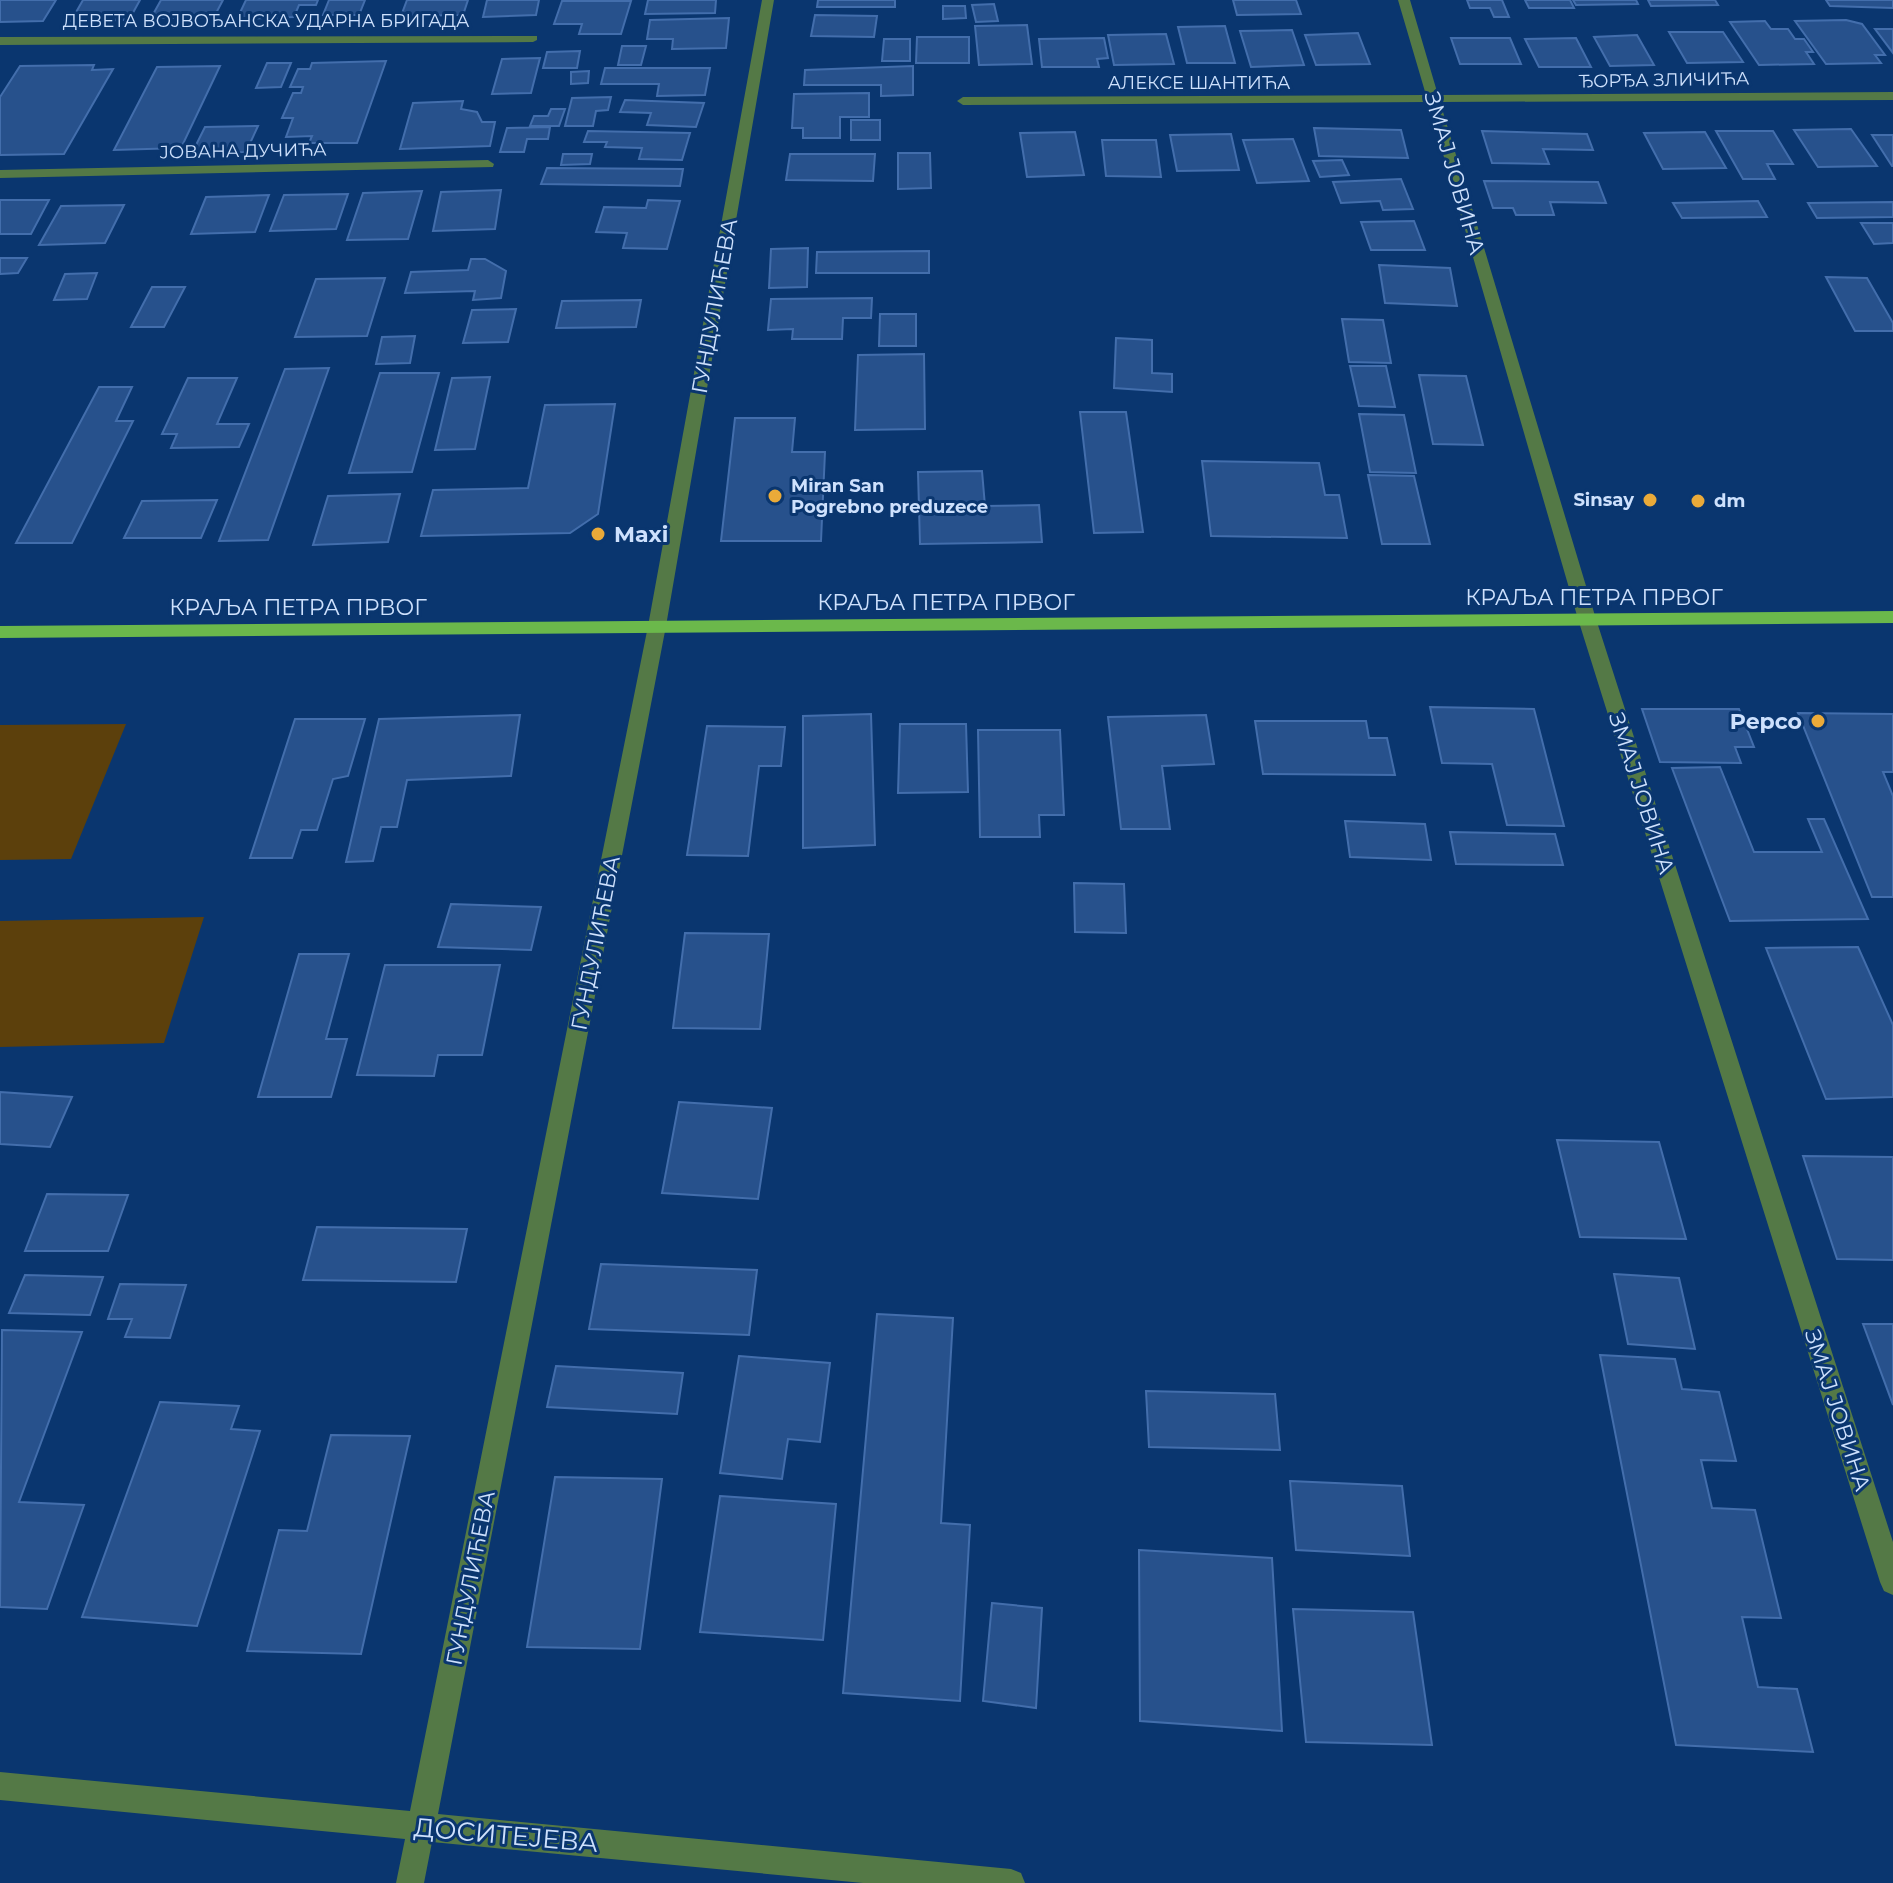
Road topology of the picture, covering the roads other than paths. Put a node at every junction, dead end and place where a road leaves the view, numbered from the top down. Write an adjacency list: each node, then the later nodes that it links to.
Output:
1 (768, 0): 12 (street, ГУНДУЛИЋЕВА)
2 (1404, 0): 6 (street, ЗМАЈ ЈОВИНА)
3 (533, 38): 4 (street, ДЕВЕТА ВОЈВОЂАНСКА УДАРНА БРИГАДА)
4 (0, 41)
5 (1893, 96): 6 (street, ЂОРЂА ЗЛИЧИЋА)
6 (1435, 100): 7 (street, АЛЕКСЕ ШАНТИЋА); 11 (street, ЗМАЈ ЈОВИНА)
7 (963, 101)
8 (488, 164): 9 (street, ЈОВАНА ДУЧИЋА)
9 (0, 174)
10 (1893, 617): 11 (main road, КРАЉА ПЕТРА ПРВОГ)
11 (1587, 619): 12 (main road, КРАЉА ПЕТРА ПРВОГ); 14 (street, ЗМАЈ ЈОВИНА)
12 (657, 626): 13 (main road, КРАЉА ПЕТРА ПРВОГ); 16 (street, ГУНДУЛИЋЕВА)
13 (0, 632)
14 (1893, 1582)
15 (0, 1786): 16 (street, ДОСИТЕЈЕВА)
16 (421, 1827): 17 (street, ГУНДУЛИЋЕВА); 18 (street, ДОСИТЕЈЕВА)
17 (410, 1883)
18 (1011, 1883)

